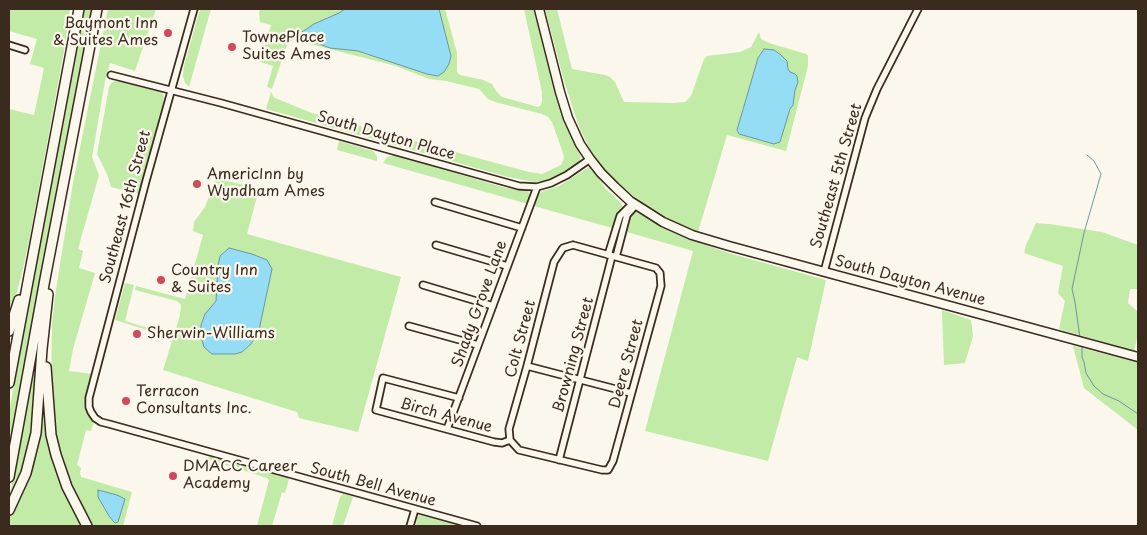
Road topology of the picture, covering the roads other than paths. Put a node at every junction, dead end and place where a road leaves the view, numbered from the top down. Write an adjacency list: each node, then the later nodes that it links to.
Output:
1 (74, 9): 10 (highway)
2 (79, 9): 10 (highway)
3 (194, 9): 11 (street, Southeast 16th Street)
4 (539, 9): 12 (main road, South Dayton Avenue)
5 (918, 9): 22 (street, Southeast 5th Street)
6 (98, 12): 17 (highway)
7 (9, 45): 8 (street)
8 (25, 50)
9 (111, 75): 11 (street)
10 (66, 77): 14 (highway)
11 (170, 89): 13 (street, South Dayton Place); 35 (street, Southeast 16th Street)
12 (590, 159): 13 (street, South Dayton Place); 16 (main road, South Dayton Avenue)
13 (537, 187): 18 (street, Shady Grove Lane)
14 (43, 202): 27 (highway); 32 (highway)
15 (435, 202): 18 (street)
16 (634, 204): 20 (street, Browning Street); 22 (main road, South Dayton Avenue)
17 (60, 206): 25 (highway); 39 (highway)
18 (522, 228): 21 (street, Shady Grove Lane)
19 (436, 244): 21 (street)
20 (612, 256): 30 (street, Colt Street); 31 (street, Browning Street); 33 (street, Deere Street)
21 (507, 266): 24 (street, Shady Grove Lane)
22 (824, 272): 29 (main road, South Dayton Avenue)
23 (423, 285): 24 (street)
24 (493, 306): 28 (street, Shady Grove Lane)
25 (46, 309): 41 (highway); 42 (highway)
26 (409, 326): 28 (street)
27 (9, 331)
28 (478, 345): 34 (street, Shady Grove Lane)
29 (1138, 357)
30 (527, 366): 31 (street); 37 (street, Colt Street)
31 (580, 380): 33 (street); 38 (street, Browning Street)
32 (9, 383)
33 (631, 393): 38 (street, Deere Street)
34 (459, 398): 36 (street, Shady Grove Lane); 36 (street, Birch Avenue)
35 (91, 412): 40 (street, South Bell Avenue)
36 (447, 429): 37 (street, Birch Avenue)
37 (510, 440): 38 (street)
38 (559, 460)
39 (9, 477)
40 (415, 509): 43 (street); 44 (street, South Bell Avenue)
41 (9, 510)
42 (87, 526)
43 (410, 526)
44 (478, 526)

